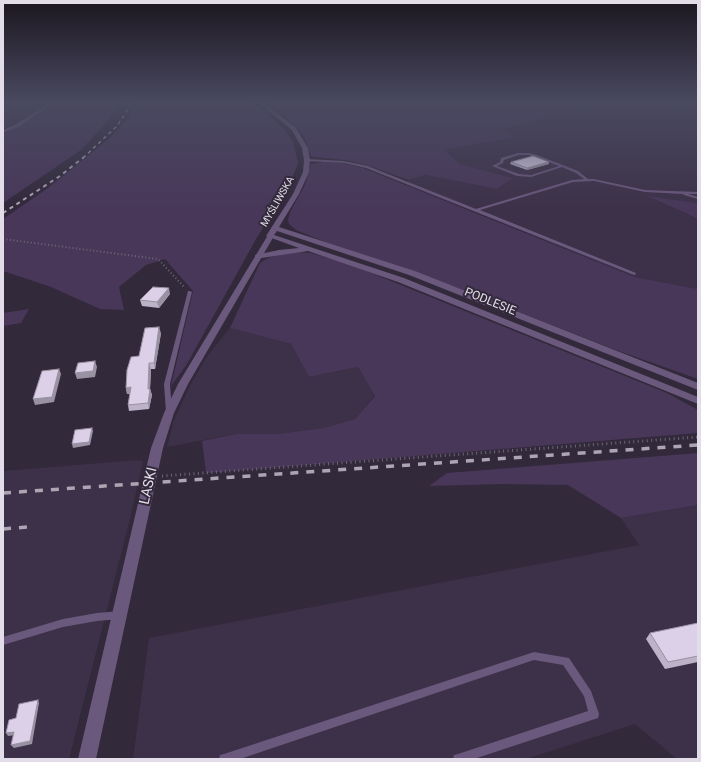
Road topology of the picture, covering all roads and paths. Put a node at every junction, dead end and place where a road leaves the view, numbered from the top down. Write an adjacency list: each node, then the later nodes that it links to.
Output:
1 (300, 138): 2 (street, MYŚLIWSKA)
2 (307, 160): 8 (lane); 9 (street, MYŚLIWSKA)
3 (562, 166): 3 (lane); 4 (lane)
4 (587, 180): 5 (lane); 8 (lane)
5 (683, 192): 6 (lane); 7 (lane)
6 (698, 193)
7 (698, 198)
8 (476, 210): 16 (lane)
9 (275, 228): 10 (street, MYŚLIWSKA); 11 (street, PODLESIE)
10 (270, 236): 13 (street, PODLESIE); 15 (street, LASKI)
11 (303, 238): 13 (street); 18 (street, PODLESIE)
12 (3, 239): 17 (path)
13 (294, 244): 14 (street, PODLESIE)
14 (313, 250): 15 (street); 19 (street, PODLESIE)
15 (258, 257): 20 (street, LASKI)
16 (634, 274)
17 (190, 292): 20 (lane)
18 (698, 386)
19 (698, 401)
20 (169, 413): 22 (street, LASKI)
21 (698, 437): 22 (path)
22 (151, 476): 23 (street, LASKI)
23 (120, 615): 24 (lane); 25 (street, LASKI)
24 (3, 641)
25 (87, 759)
26 (224, 759): 27 (lane)
27 (458, 759)

